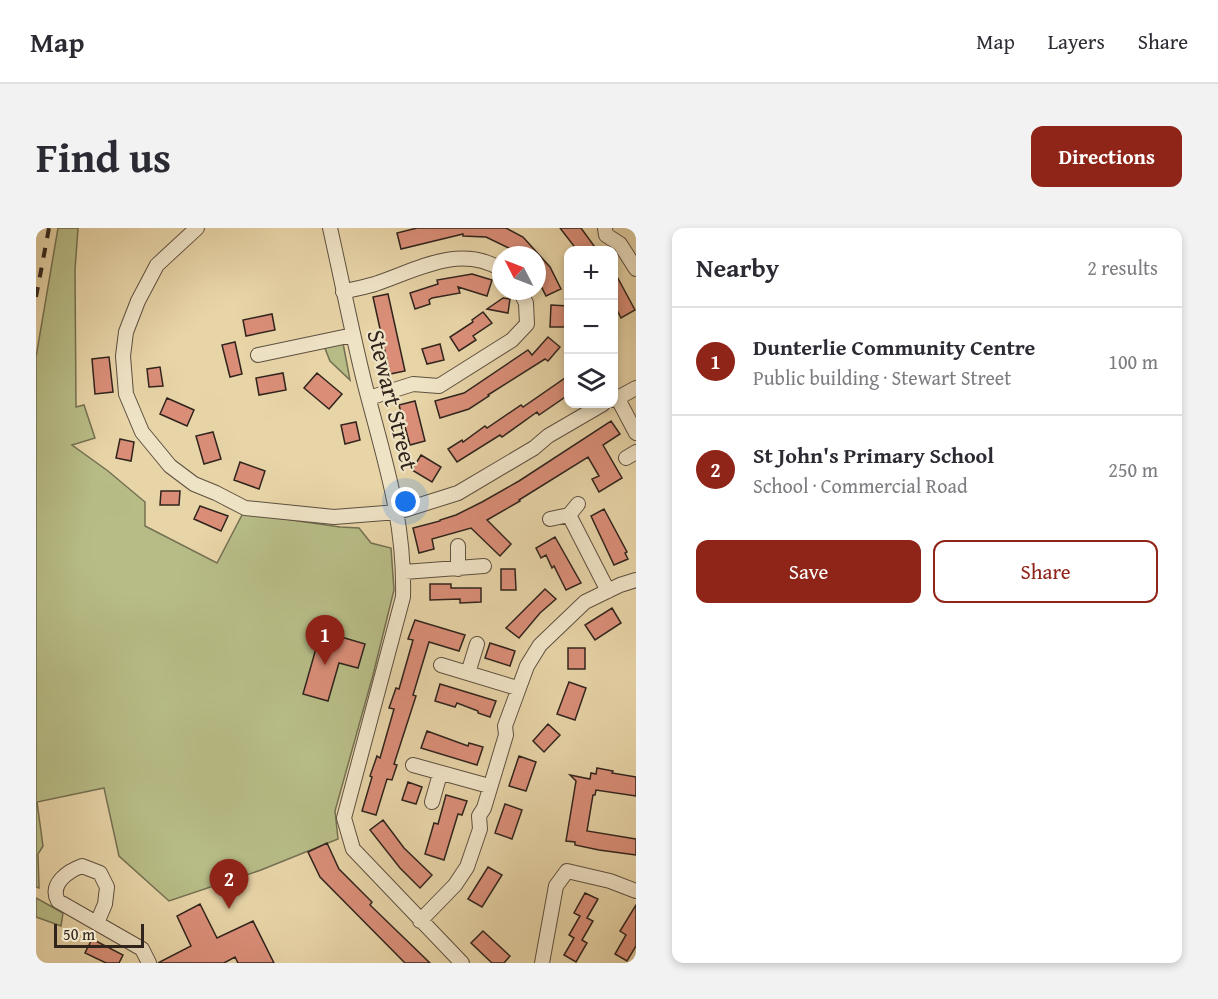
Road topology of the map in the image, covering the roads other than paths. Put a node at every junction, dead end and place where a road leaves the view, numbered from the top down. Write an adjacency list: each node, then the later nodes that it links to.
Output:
1 (197, 228): 17 (street)
2 (330, 228): 6 (street, Stewart Street)
3 (605, 228): 5 (street)
4 (492, 264): 6 (street)
5 (636, 269)
6 (343, 292): 8 (street, Stewart Street)
7 (524, 300): 11 (street)
8 (353, 336): 9 (street); 11 (street, Stewart Street)
9 (258, 355)
10 (636, 387): 12 (street)
11 (369, 398): 17 (street, Stewart Street)
12 (618, 398)
13 (618, 402): 15 (street)
14 (596, 408): 17 (street)
15 (636, 433)
16 (578, 504): 18 (street)
17 (398, 512): 23 (street, Stewart Street)
18 (568, 515): 19 (street); 25 (street)
19 (550, 519)
20 (458, 546): 22 (street)
21 (484, 566): 22 (street)
22 (458, 568): 23 (street)
23 (404, 572): 35 (street, Stewart Street)
24 (636, 580): 25 (street)
25 (608, 591): 29 (street)
26 (477, 644): 28 (street)
27 (441, 665): 28 (street)
28 (468, 672): 29 (street)
29 (517, 688): 32 (street)
30 (413, 765): 31 (street)
31 (440, 774): 32 (street); 33 (street)
32 (489, 786): 35 (street)
33 (432, 802)
34 (636, 891): 39 (street)
35 (420, 921): 38 (street, Stewart Street)
36 (97, 922): 37 (street)
37 (149, 963)
38 (462, 963)
39 (542, 963)

